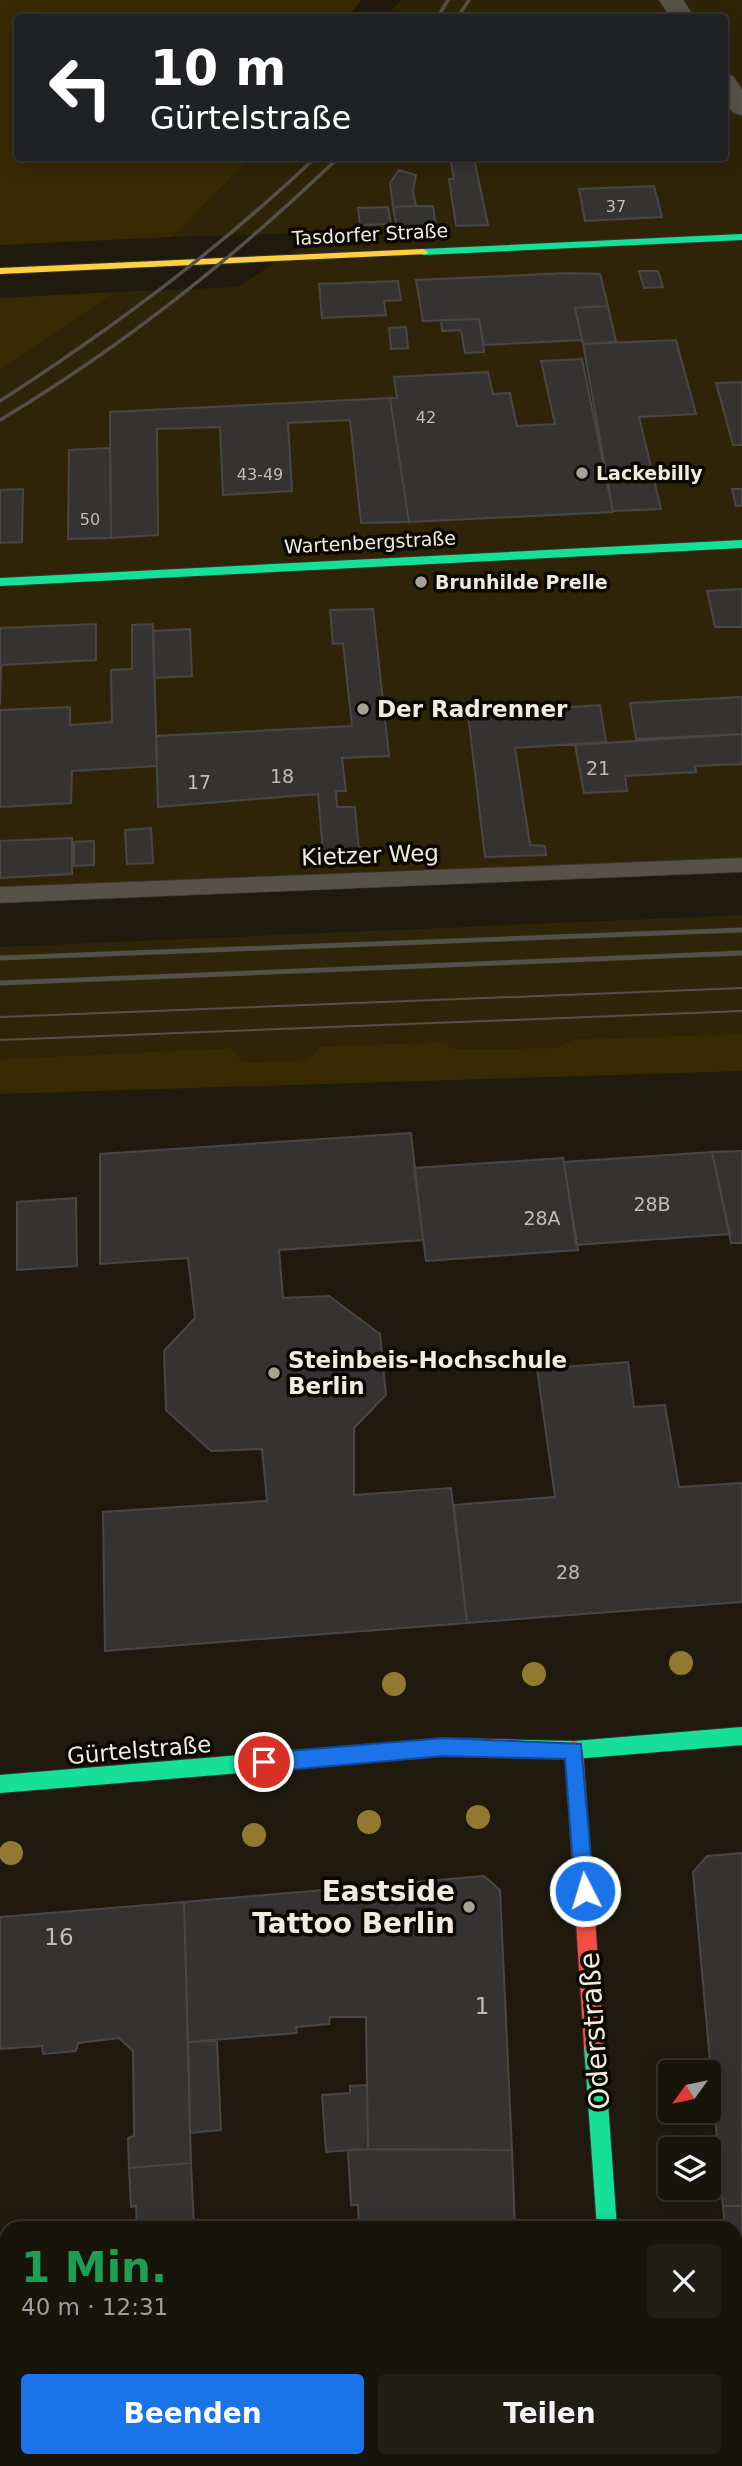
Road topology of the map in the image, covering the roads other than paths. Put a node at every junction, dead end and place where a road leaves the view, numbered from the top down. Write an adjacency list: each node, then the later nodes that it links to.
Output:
1 (728, 87): 2 (street)
2 (742, 108)
3 (742, 237): 4 (street, Tasdorfer Straße)
4 (0, 271)
5 (742, 544): 6 (street, Wartenbergstraße)
6 (0, 582)
7 (742, 865): 8 (lane, Kietzer Weg)
8 (0, 895)
9 (742, 1736): 10 (street, Gürtelstraße)
10 (574, 1750): 11 (street, Gürtelstraße); 12 (street, Oderstraße)
11 (0, 1784)
12 (607, 2221)

